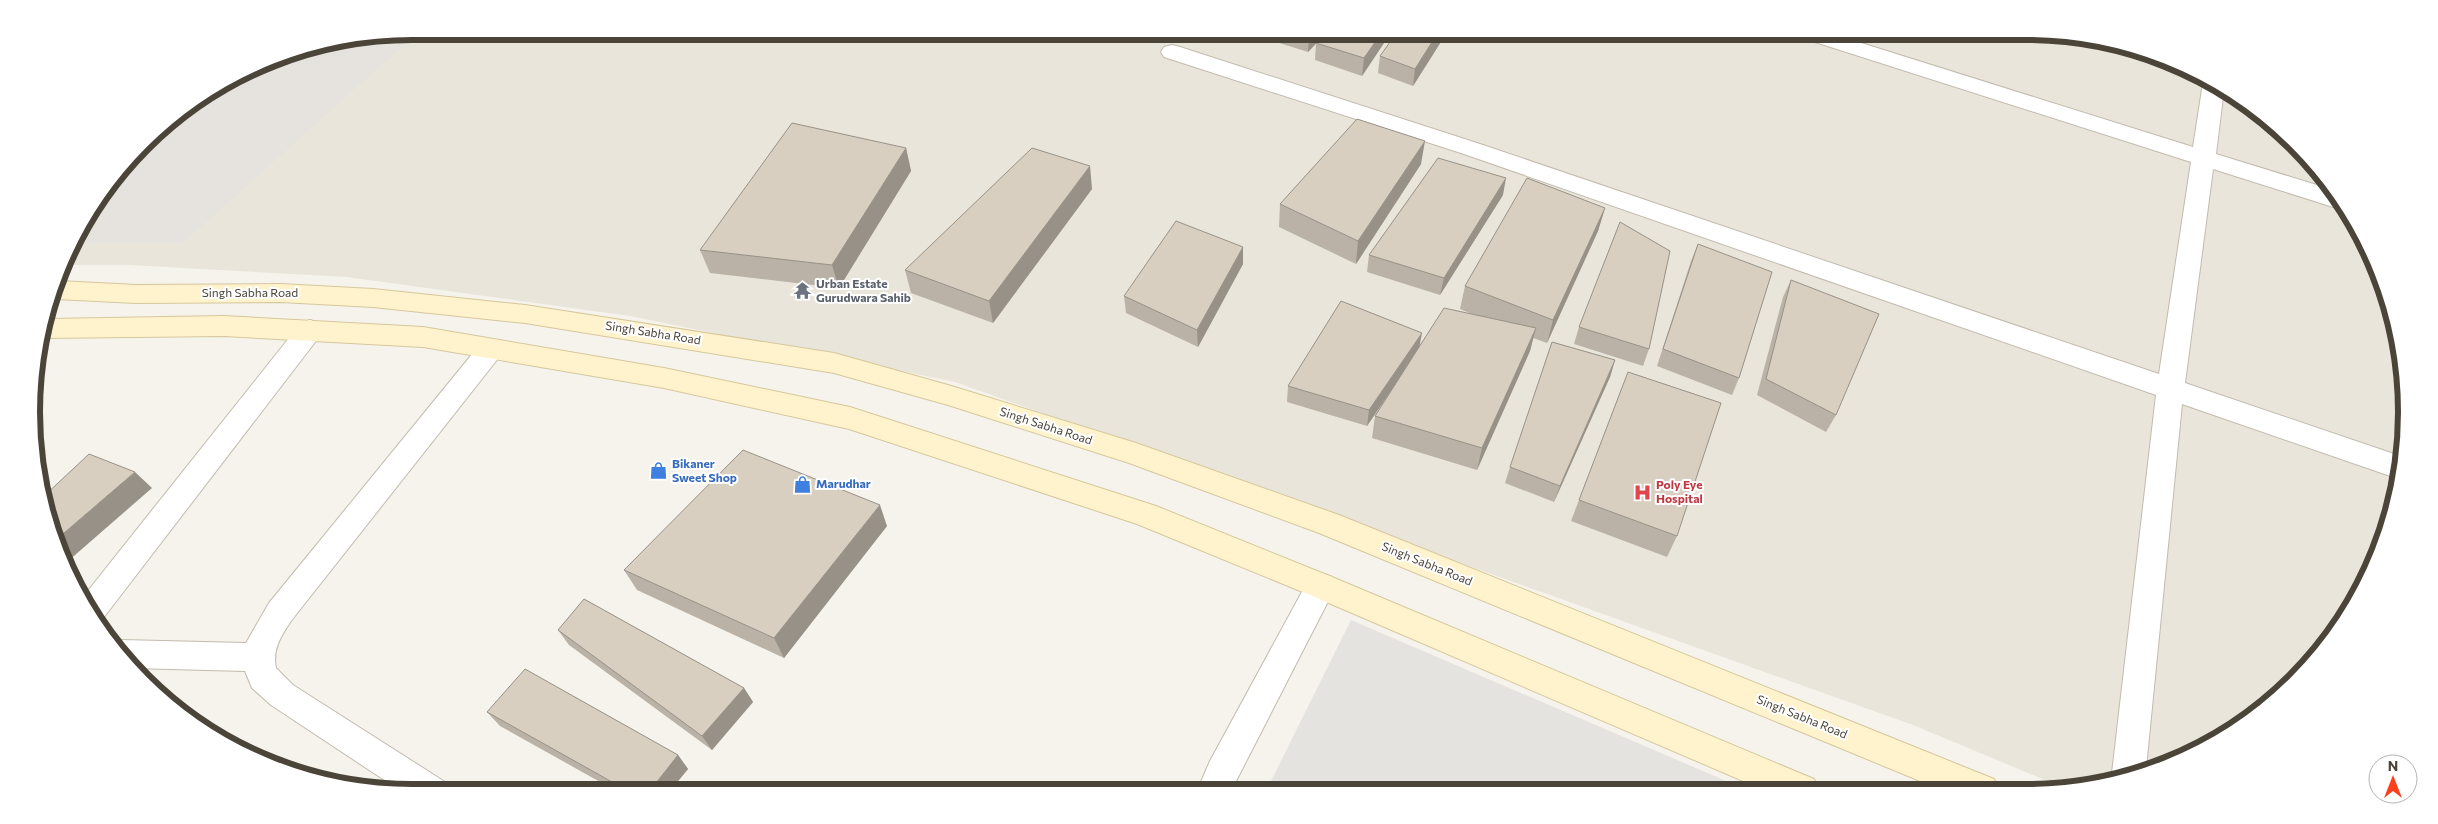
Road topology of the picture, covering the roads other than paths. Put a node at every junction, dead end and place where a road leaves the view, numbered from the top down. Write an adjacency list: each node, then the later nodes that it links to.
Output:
1 (1828, 40): 4 (street)
2 (1172, 52): 11 (street)
3 (2213, 91): 4 (street)
4 (2204, 160): 5 (street); 11 (street)
5 (2330, 198)
6 (61, 290): 7 (street, Singh Sabha Road)
7 (519, 313): 10 (street); 21 (street, Singh Sabha Road)
8 (50, 329): 9 (street)
9 (310, 330): 10 (street); 14 (street)
10 (491, 349): 13 (street); 16 (street)
11 (2170, 390): 12 (street); 17 (street)
12 (2394, 466)
13 (1321, 586): 19 (street); 20 (street)
14 (95, 606)
15 (130, 654): 16 (street)
16 (258, 657): 18 (street)
17 (2129, 769)
18 (420, 784)
19 (1217, 784)
20 (1788, 784)
21 (1967, 784)

